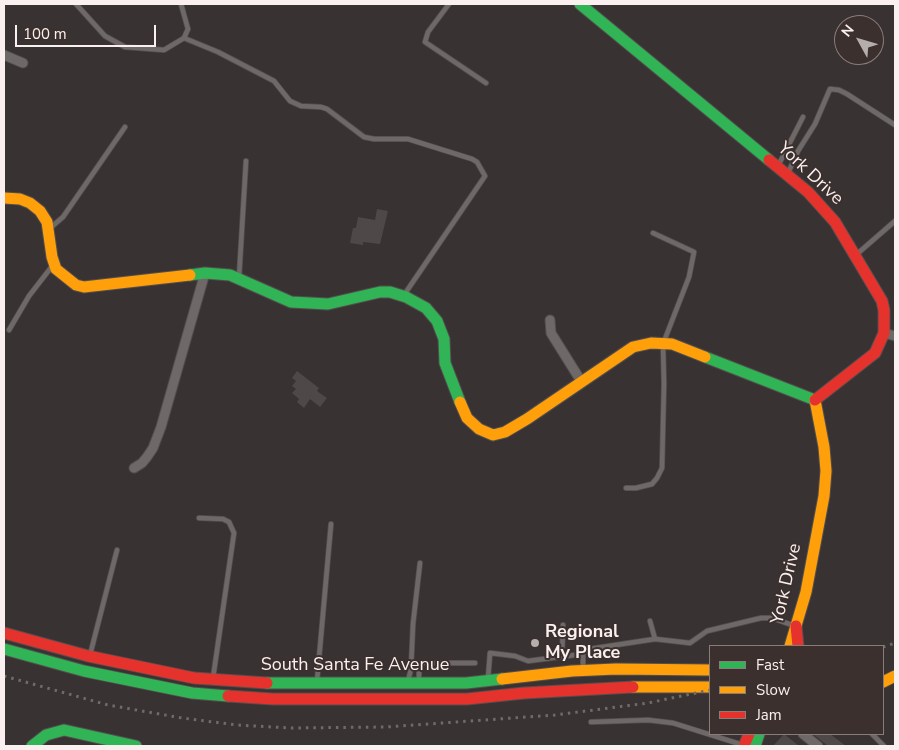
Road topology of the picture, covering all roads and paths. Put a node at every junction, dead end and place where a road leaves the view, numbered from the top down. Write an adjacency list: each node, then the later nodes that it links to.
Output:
1 (76, 4): 5 (lane)
2 (181, 4): 5 (lane)
3 (449, 4): 8 (lane)
4 (580, 4): 13 (street, York Drive)
5 (184, 38): 23 (lane)
6 (4, 55): 7 (street)
7 (23, 63)
8 (486, 83)
9 (803, 117): 13 (lane)
10 (895, 125): 14 (lane)
11 (125, 127): 17 (lane)
12 (246, 160): 22 (lane)
13 (778, 166): 14 (street, York Drive)
14 (787, 174): 19 (street, York Drive)
15 (4, 198): 17 (street)
16 (895, 221): 19 (lane)
17 (48, 230): 20 (street)
18 (653, 233): 27 (lane)
19 (856, 255): 26 (street, York Drive)
20 (54, 264): 21 (street); 25 (lane)
21 (205, 273): 22 (street); 30 (street)
22 (239, 279): 23 (street)
23 (403, 296): 28 (street)
24 (550, 320): 28 (street)
25 (9, 330)
26 (890, 335): 29 (street, York Drive)
27 (663, 344): 28 (street); 29 (street); 31 (lane)
28 (581, 381)
29 (815, 400): 38 (street, York Drive)
30 (134, 468)
31 (626, 488)
32 (199, 518): 52 (lane)
33 (331, 524): 55 (lane)
34 (117, 550): 45 (lane)
35 (420, 563): 56 (lane)
36 (650, 621): 40 (lane)
37 (562, 625): 46 (lane)
38 (796, 626): 40 (lane); 41 (street, York Drive); 42 (street)
39 (4, 633): 45 (street, South Santa Fe Avenue)
40 (655, 640): 44 (lane)
41 (790, 645)
42 (798, 645)
43 (4, 648): 59 (street, South Santa Fe Avenue)
44 (583, 654): 46 (lane); 49 (lane)
45 (90, 656): 52 (street, South Santa Fe Avenue)
46 (562, 657): 53 (lane)
47 (475, 663): 57 (lane)
48 (709, 670): 49 (street, South Santa Fe Avenue)
49 (583, 671): 53 (street, South Santa Fe Avenue)
50 (895, 675): 54 (street)
51 (709, 676): 59 (street)
52 (213, 680): 55 (street, South Santa Fe Avenue)
53 (488, 681): 57 (street, South Santa Fe Avenue)
54 (884, 681)
55 (317, 684): 56 (street, South Santa Fe Avenue)
56 (406, 685): 57 (street, South Santa Fe Avenue)
57 (419, 685)
58 (709, 687): 59 (street, South Santa Fe Avenue)
59 (561, 691)
60 (590, 722): 61 (lane)
61 (709, 734)
62 (712, 735): 68 (lane)
63 (758, 735): 68 (street)
64 (804, 735): 69 (street)
65 (873, 735): 70 (lane)
66 (32, 746): 67 (street)
67 (136, 746)
68 (748, 746)
69 (818, 746)
70 (884, 746)

